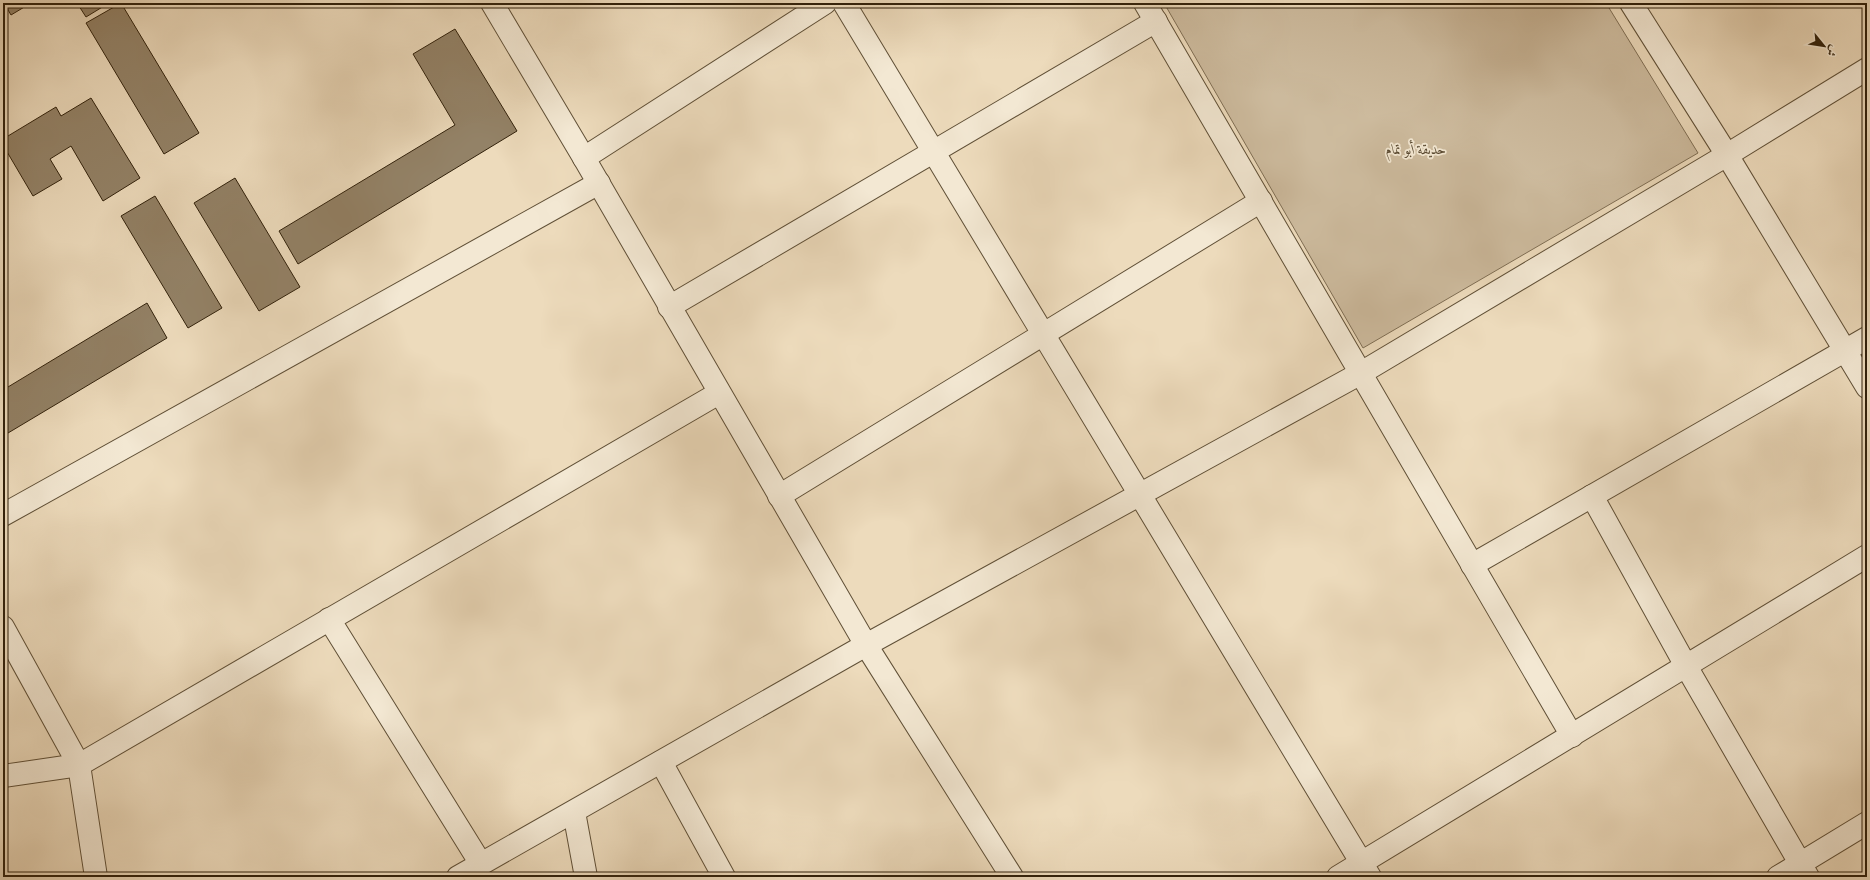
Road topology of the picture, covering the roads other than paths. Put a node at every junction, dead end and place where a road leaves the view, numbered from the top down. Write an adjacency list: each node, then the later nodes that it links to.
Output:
1 (492, 3): 9 (street)
2 (825, 3): 9 (street)
3 (844, 3): 7 (street)
4 (1631, 3): 8 (street)
5 (1151, 12): 7 (street); 11 (street)
6 (1867, 69): 8 (street)
7 (933, 152): 12 (street); 13 (street)
8 (1728, 155): 15 (street); 16 (street)
9 (584, 158): 10 (street)
10 (599, 184): 12 (street); 22 (street)
11 (1261, 201): 13 (street); 16 (street)
12 (670, 307): 18 (street)
13 (1043, 335): 19 (street); 20 (street)
14 (1867, 338): 15 (street)
15 (1846, 351): 17 (street); 21 (street)
16 (1360, 373): 19 (street); 24 (street)
17 (1867, 386)
18 (718, 393): 20 (street); 25 (street)
19 (1138, 494): 27 (street); 36 (street)
20 (779, 496): 27 (street)
21 (1592, 496): 24 (street); 28 (street)
22 (3, 515)
23 (1867, 556): 28 (street)
24 (1472, 565): 29 (street)
25 (328, 620): 31 (street); 35 (street)
26 (3, 627): 31 (street)
27 (866, 645): 30 (street); 42 (street)
28 (1686, 666): 29 (street); 37 (street)
29 (1572, 736): 36 (street)
30 (661, 762): 33 (street); 41 (street)
31 (79, 765): 32 (street); 38 (street)
32 (3, 776)
33 (574, 812): 35 (street); 40 (street)
34 (1867, 823): 37 (street)
35 (481, 864): 39 (street)
36 (1366, 870): 43 (street)
37 (1804, 870): 44 (street)
38 (96, 877)
39 (458, 877)
40 (586, 877)
41 (724, 877)
42 (1012, 877)
43 (1338, 877)
44 (1778, 877)

